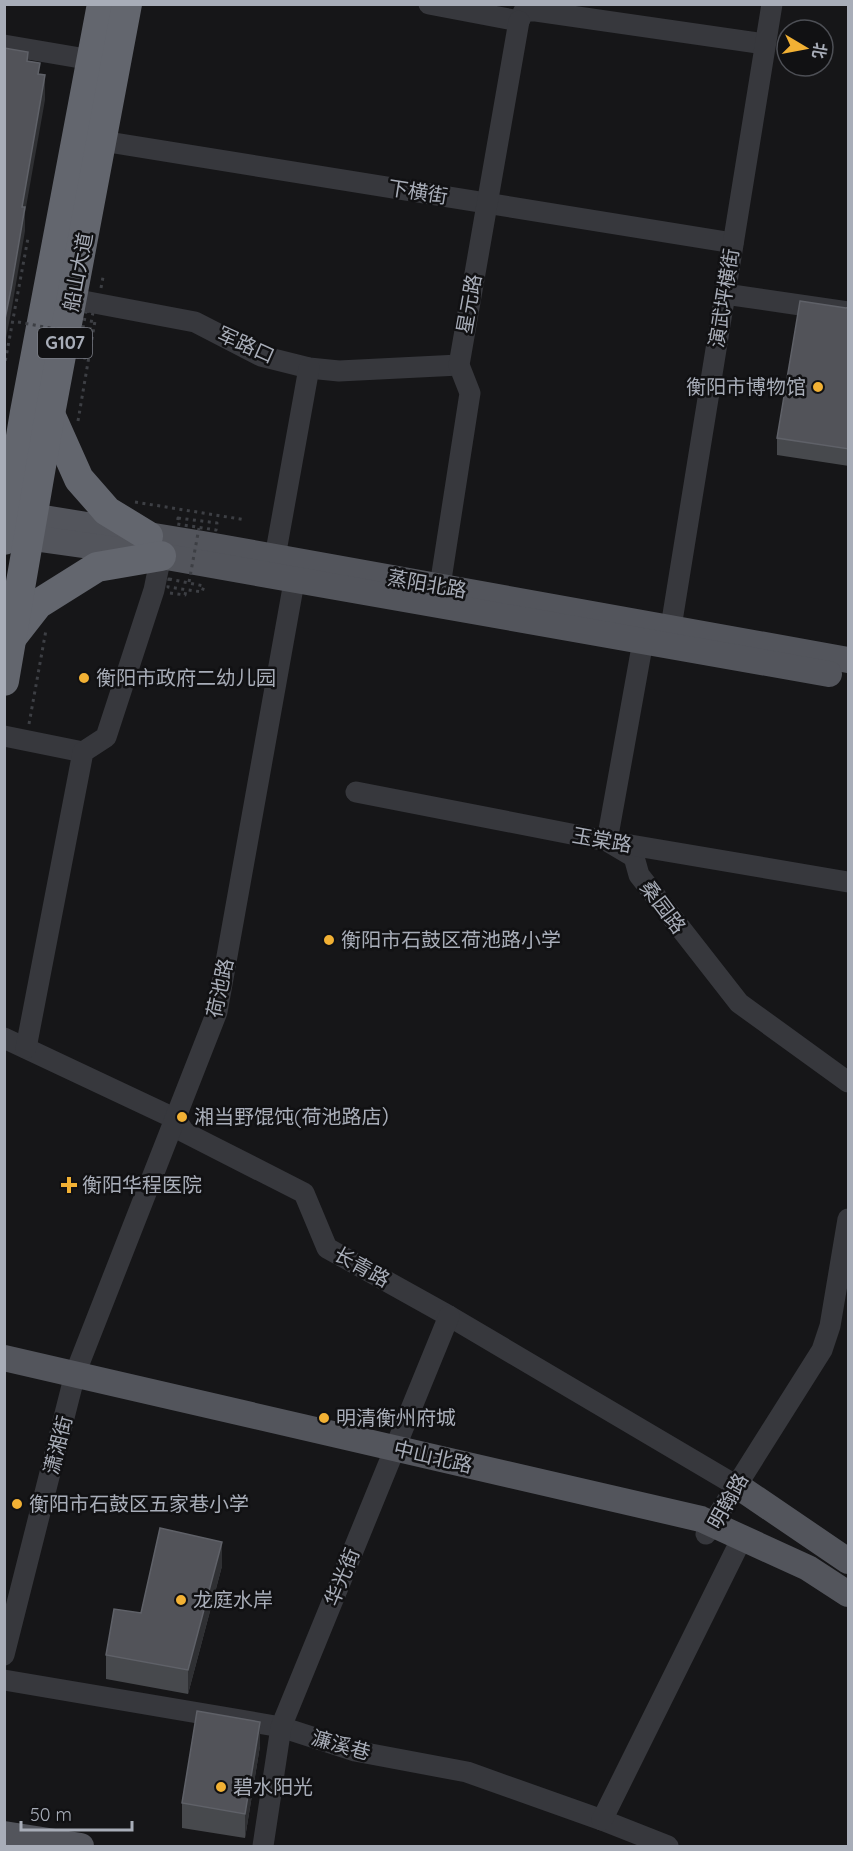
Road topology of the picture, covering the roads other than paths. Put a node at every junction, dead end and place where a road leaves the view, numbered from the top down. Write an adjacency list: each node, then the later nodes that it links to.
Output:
1 (102, 4): 8 (highway, 船山大道 / G107)
2 (127, 4): 9 (highway, 船山大道 / G107)
3 (429, 4): 5 (street)
4 (772, 4): 6 (street, 演武坪横街)
5 (519, 21): 6 (street); 10 (street, 星元路)
6 (765, 44): 11 (street, 演武坪横街)
7 (4, 45): 8 (street)
8 (92, 60): 17 (highway, 船山大道 / G107)
9 (102, 141): 10 (street, 下横街); 13 (highway, 船山大道 / G107)
10 (487, 203): 11 (street, 下横街); 15 (street, 星元路)
11 (733, 243): 12 (street, 演武坪横街)
12 (725, 294): 14 (street); 24 (street, 演武坪横街)
13 (86, 301): 16 (street, 军路口); 17 (highway, 船山大道 / G107)
14 (849, 312)
15 (459, 365): 16 (street, 军路口); 23 (street)
16 (309, 368): 21 (street)
17 (38, 413): 18 (highway); 19 (highway, 船山大道 / G107); 20 (highway)
18 (4, 440)
19 (13, 527): 20 (main road, 蒸阳北路); 25 (highway, 船山大道 / G107)
20 (154, 546): 21 (main road, 蒸阳北路); 22 (main road, 蒸阳北路); 25 (highway); 31 (street)
21 (275, 557): 23 (main road, 蒸阳北路)
22 (294, 582): 26 (main road, 蒸阳北路); 38 (street, 荷池路)
23 (440, 586): 24 (main road, 蒸阳北路)
24 (671, 627): 27 (main road, 蒸阳北路)
25 (12, 638): 29 (highway, 船山大道 / G107)
26 (643, 641): 28 (main road, 蒸阳北路); 33 (street)
27 (849, 660)
28 (849, 678)
29 (4, 681)
30 (4, 736): 31 (street)
31 (83, 752): 36 (street)
32 (356, 792): 33 (street, 玉棠路)
33 (607, 841): 34 (street, 玉棠路); 37 (street, 桑园路)
34 (849, 882)
35 (4, 1038): 36 (street, 长青路)
36 (26, 1048): 38 (street, 长青路)
37 (849, 1082)
38 (176, 1119): 41 (street, 长青路); 44 (street, 荷池路)
39 (849, 1219): 46 (street, 明翰路)
40 (849, 1260): 46 (street, 明翰路)
41 (449, 1316): 45 (street, 华光街); 46 (street, 长青路)
42 (4, 1358): 44 (main road, 中山北路)
43 (4, 1369): 44 (main road, 中山北路)
44 (74, 1380): 45 (main road, 中山北路); 52 (street, 潇湘街)
45 (393, 1454): 47 (main road, 中山北路); 54 (street, 华光街)
46 (739, 1487): 47 (street, 明翰路); 49 (main road)
47 (712, 1528): 48 (main road, 中山北路); 50 (main road, 中山北路)
48 (737, 1548): 51 (main road, 中山北路); 55 (street)
49 (849, 1561)
50 (849, 1594)
51 (849, 1605)
52 (4, 1655)
53 (4, 1680): 54 (street, 濂溪巷)
54 (281, 1726): 55 (street, 濂溪巷); 58 (street, 华光街)
55 (602, 1820): 59 (street, 濂溪巷)
56 (4, 1834): 57 (main road)
57 (81, 1846)
58 (263, 1846)
59 (668, 1846)

